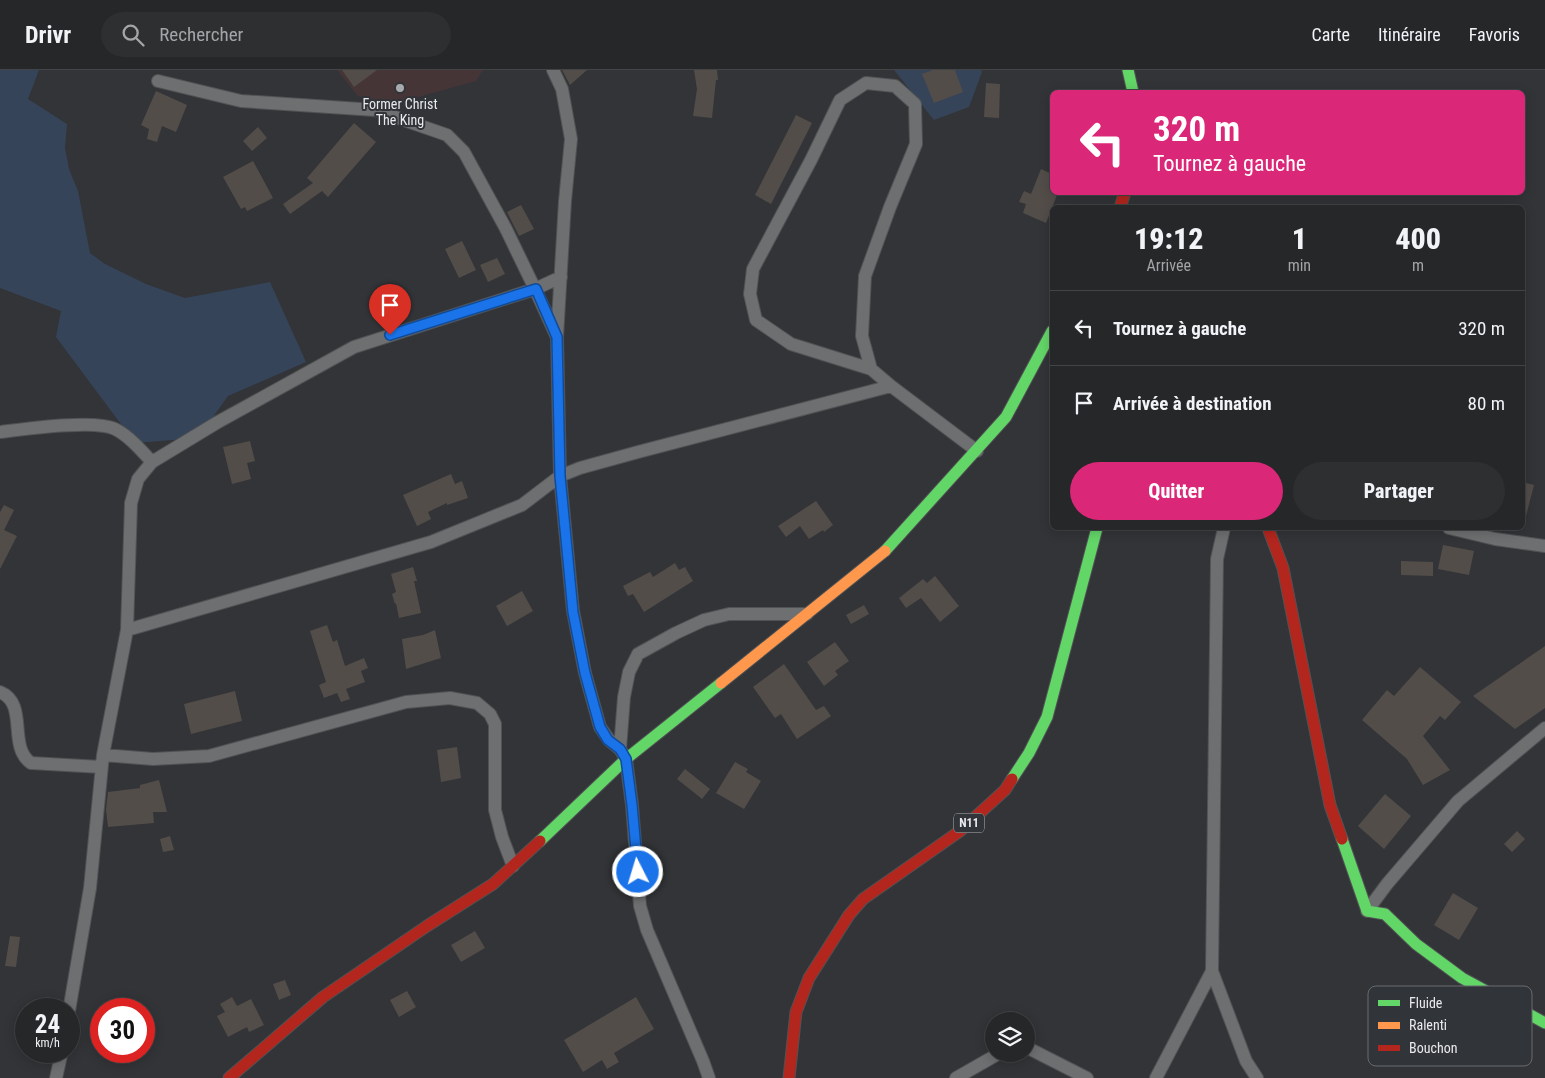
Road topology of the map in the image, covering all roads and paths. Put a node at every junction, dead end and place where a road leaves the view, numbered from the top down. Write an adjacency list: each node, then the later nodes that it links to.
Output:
1 (553, 70): 5 (street)
2 (1128, 70): 4 (main road)
3 (158, 81): 6 (street)
4 (1133, 90)
5 (561, 277): 6 (street); 8 (street)
6 (536, 289): 8 (street); 13 (street)
7 (1050, 336): 12 (main road)
8 (557, 337): 14 (street)
9 (871, 369): 9 (street); 10 (street)
10 (891, 386): 12 (street); 14 (street)
11 (0, 432): 13 (street)
12 (977, 451): 20 (main road)
13 (152, 462): 21 (street)
14 (560, 476): 21 (street); 24 (street)
15 (1096, 530): 39 (main road, N11)
16 (1224, 530): 28 (street)
17 (1269, 530): 27 (main road)
18 (1457, 530): 19 (street)
19 (1545, 546)
20 (807, 614): 24 (main road); 24 (street)
21 (127, 630): 25 (street)
22 (0, 692): 25 (street)
23 (1545, 728): 27 (street)
24 (623, 754): 26 (main road); 38 (street)
25 (102, 761): 26 (street); 30 (street)
26 (513, 866): 37 (main road)
27 (1367, 911): 29 (main road)
28 (1212, 971): 42 (street); 43 (street)
29 (1476, 986)
30 (71, 998)
31 (1532, 1016): 32 (main road)
32 (1545, 1023)
33 (1035, 1052): 41 (street)
34 (985, 1061): 40 (street)
35 (59, 1063): 36 (street)
36 (56, 1078)
37 (229, 1078)
38 (709, 1078)
39 (789, 1078)
40 (956, 1078)
41 (1087, 1078)
42 (1156, 1078)
43 (1258, 1078)

